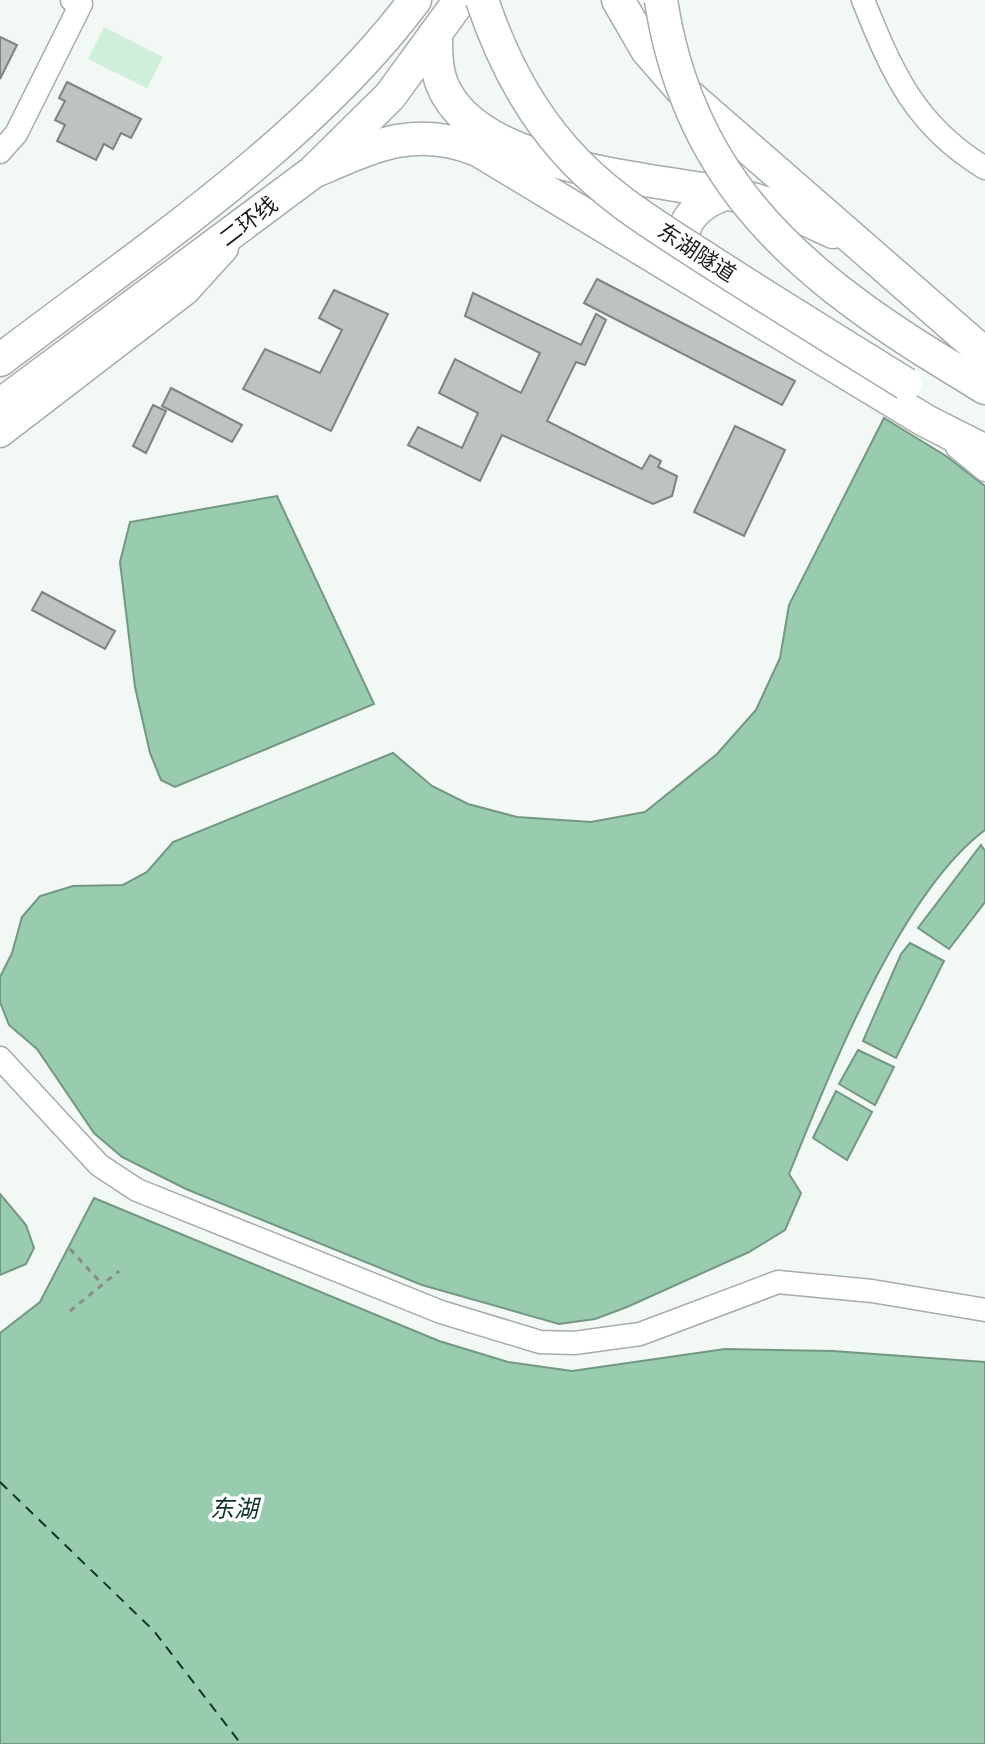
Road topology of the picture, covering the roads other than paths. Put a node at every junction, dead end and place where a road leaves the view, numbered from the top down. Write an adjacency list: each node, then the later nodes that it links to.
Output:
1 (72, 0): 11 (street)
2 (394, 0): 10 (highway)
3 (415, 0): 10 (highway, 二环线)
4 (460, 0): 9 (highway, 二环线)
5 (482, 0): 29 (highway, 东湖隧道, bridge)
6 (618, 0): 16 (highway)
7 (661, 0): 25 (highway, bridge)
8 (863, 0): 12 (street)
9 (436, 35): 13 (highway, 二环线); 14 (highway)
10 (357, 66): 18 (highway, 二环线)
11 (0, 152)
12 (985, 168)
13 (313, 172): 15 (highway, 二环线); 17 (highway)
14 (727, 193): 16 (highway); 17 (highway)
15 (242, 226): 22 (highway, 二环线); 28 (main road)
16 (861, 244): 19 (highway)
17 (701, 286): 27 (highway)
18 (90, 291): 21 (main road); 24 (highway, 二环线)
19 (918, 295): 20 (street); 23 (highway)
20 (985, 342)
21 (0, 345)
22 (82, 345): 26 (highway, 二环线); 28 (highway)
23 (985, 354)
24 (0, 360)
25 (985, 388)
26 (0, 405)
27 (926, 421): 30 (highway); 31 (street)
28 (0, 430)
29 (985, 433)
30 (985, 451)
31 (985, 470)
32 (0, 1058): 33 (street)
33 (985, 1310)

